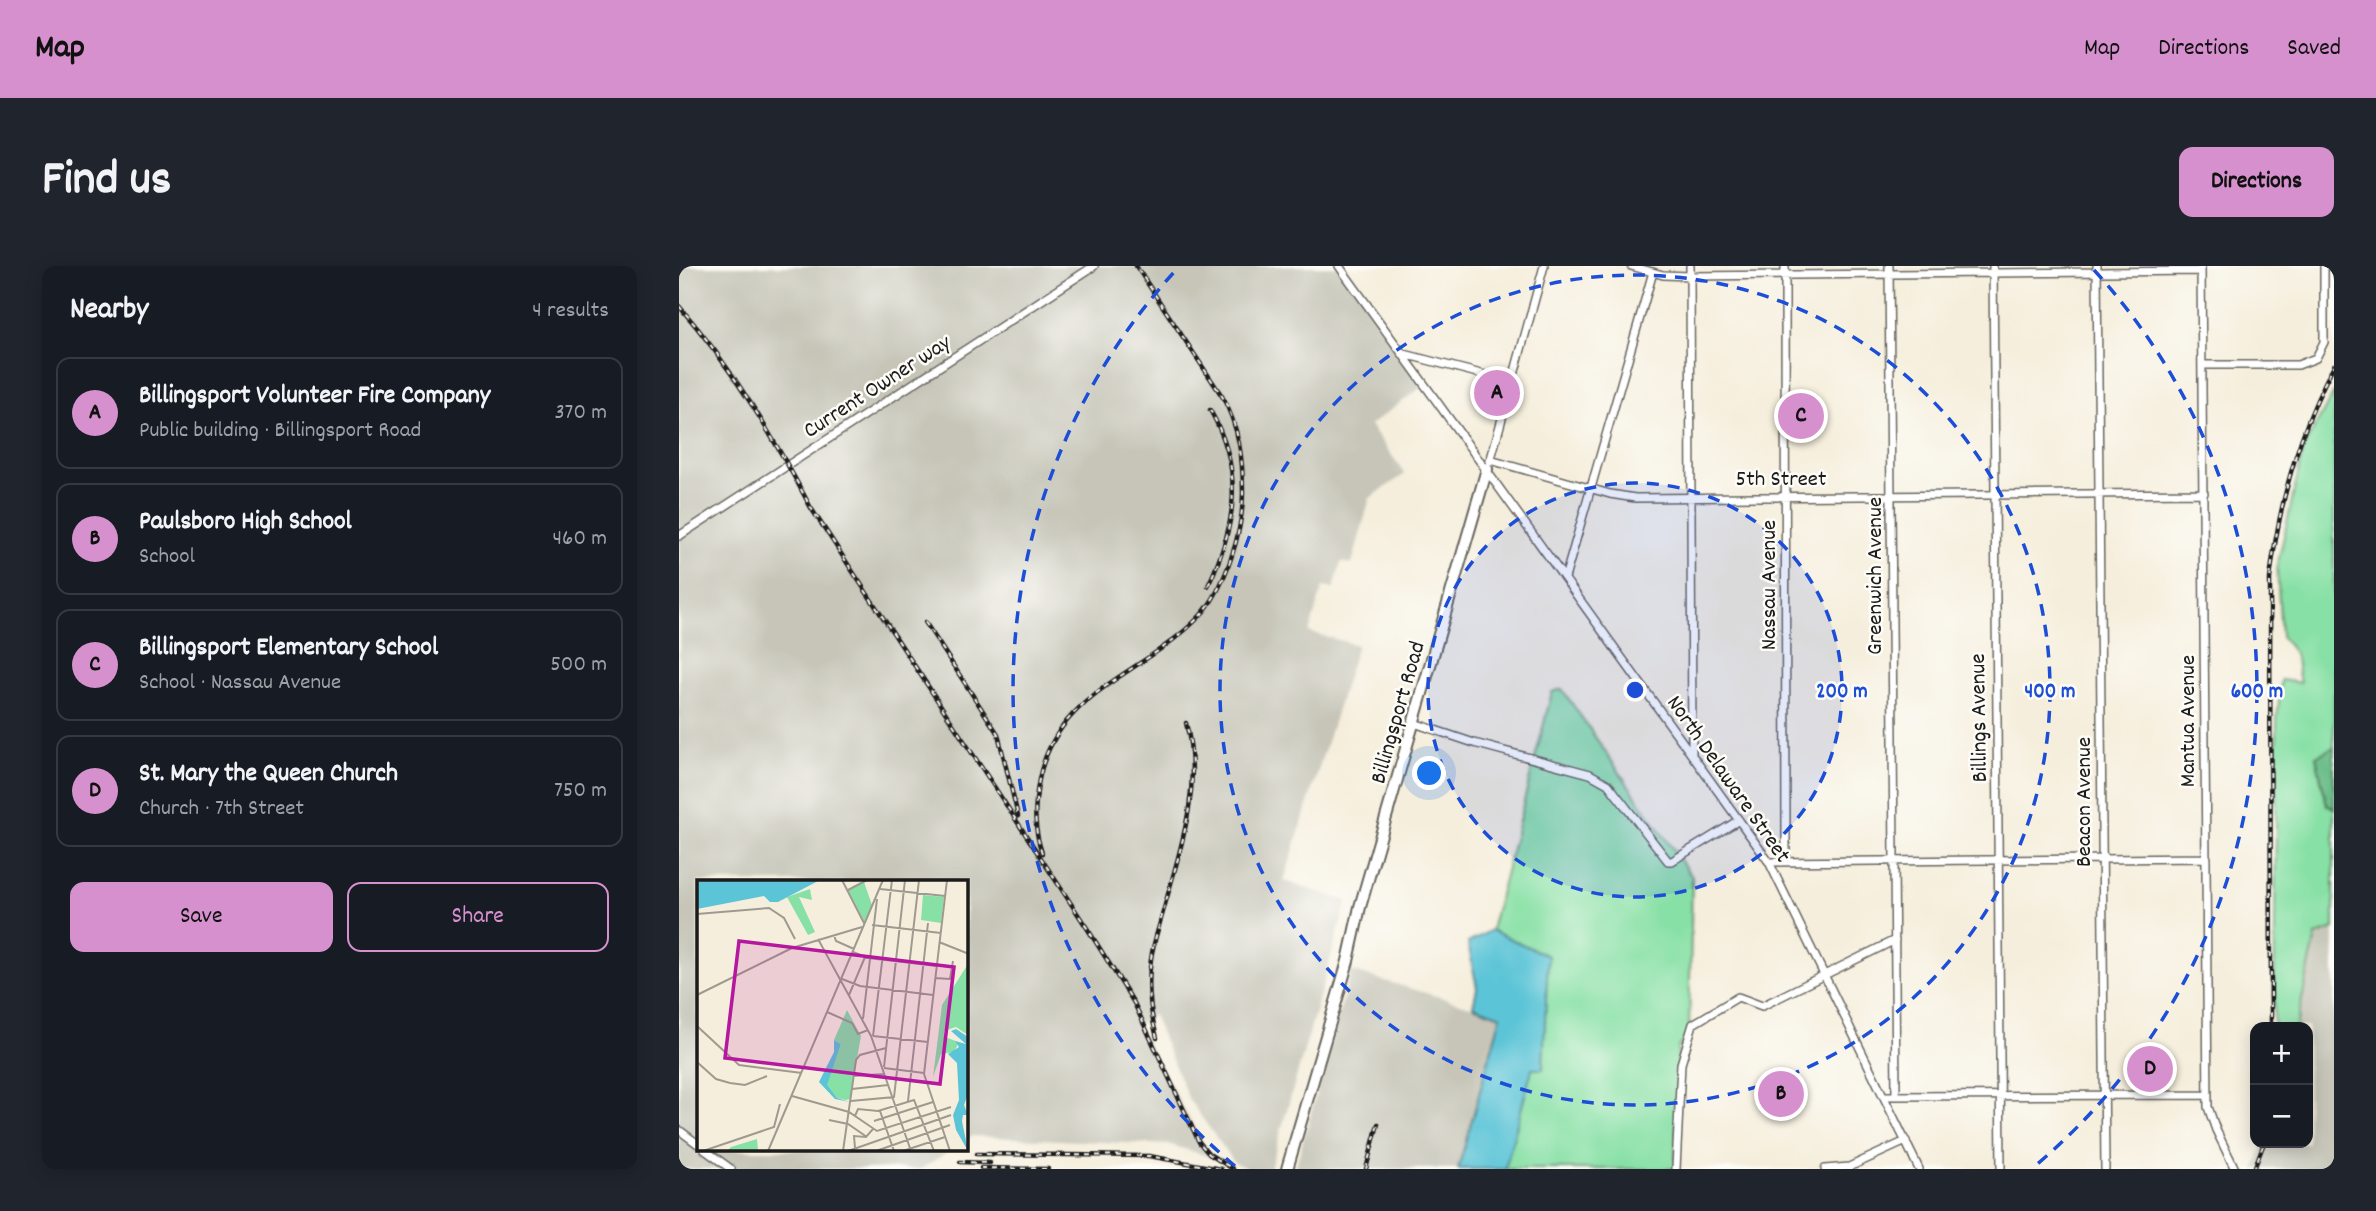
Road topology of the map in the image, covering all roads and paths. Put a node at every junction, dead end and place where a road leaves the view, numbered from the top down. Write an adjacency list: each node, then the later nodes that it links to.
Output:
1 (1094, 266): 26 (street, Current Owner way)
2 (1339, 266): 15 (street, North Delaware Street)
3 (1545, 266): 17 (street, Billingsport Road)
4 (1631, 266): 12 (street)
5 (1690, 266): 14 (street)
6 (1786, 266): 13 (street, Nassau Avenue)
7 (2324, 266): 16 (street)
8 (2097, 269): 9 (street); 11 (street); 21 (street, Beacon Avenue)
9 (2201, 269): 16 (street, Mantua Avenue)
10 (1889, 270): 11 (street); 13 (street); 24 (street, Greenwich Avenue)
11 (1993, 270): 22 (street, Billings Avenue)
12 (1653, 272): 14 (street); 19 (street)
13 (1786, 275): 14 (street); 23 (street, Nassau Avenue)
14 (1690, 276): 25 (street)
15 (1403, 354): 17 (street); 18 (street, North Delaware Street)
16 (2203, 365): 20 (street, Mantua Avenue)
17 (1512, 382): 18 (street, Billingsport Road)
18 (1489, 465): 19 (street, 5th Street); 27 (street, North Delaware Street); 28 (street, Billingsport Road)
19 (1592, 489): 25 (street, 5th Street); 27 (street)
20 (2204, 493): 21 (street, 5th Street); 31 (street, Mantua Avenue)
21 (2099, 494): 22 (street, 5th Street); 32 (street, Beacon Avenue)
22 (1994, 495): 24 (street, 5th Street); 33 (street, Billings Avenue)
23 (1786, 496): 24 (street, 5th Street); 25 (street, 5th Street); 36 (street, Nassau Avenue)
24 (1891, 496): 34 (street, Greenwich Avenue)
25 (1692, 497): 29 (street)
26 (679, 536)
27 (1565, 578): 29 (street, North Delaware Street)
28 (1414, 723): 30 (street); 49 (street, Billingsport Road)
29 (1692, 754): 30 (street, North Delaware Street)
30 (1739, 820): 35 (street, North Delaware Street)
31 (2207, 858): 32 (street); 39 (street, Mantua Avenue)
32 (2102, 859): 33 (street); 40 (street, Beacon Avenue)
33 (1998, 860): 34 (street); 43 (street, Billings Avenue)
34 (1894, 861): 36 (street); 37 (street, Greenwich Avenue)
35 (1769, 862): 36 (street); 38 (street, North Delaware Street)
36 (1786, 862)
37 (1895, 940): 38 (street); 42 (street, Greenwich Avenue)
38 (1824, 975): 41 (street, North Delaware Street); 50 (street)
39 (2208, 1094): 40 (street); 55 (street, Mantua Avenue)
40 (2104, 1095): 43 (street); 54 (street, Beacon Avenue)
41 (1883, 1096): 42 (street); 45 (street, North Delaware Street)
42 (1896, 1096): 43 (street)
43 (2000, 1096): 53 (street, Billings Avenue)
44 (679, 1130): 46 (street)
45 (1906, 1141): 51 (street); 52 (street, North Delaware Street)
46 (697, 1143)
47 (708, 1152): 48 (street)
48 (731, 1169)
49 (1287, 1169)
50 (1676, 1169)
51 (1825, 1169)
52 (1919, 1169)
53 (2001, 1169)
54 (2105, 1169)
55 (2235, 1169)

